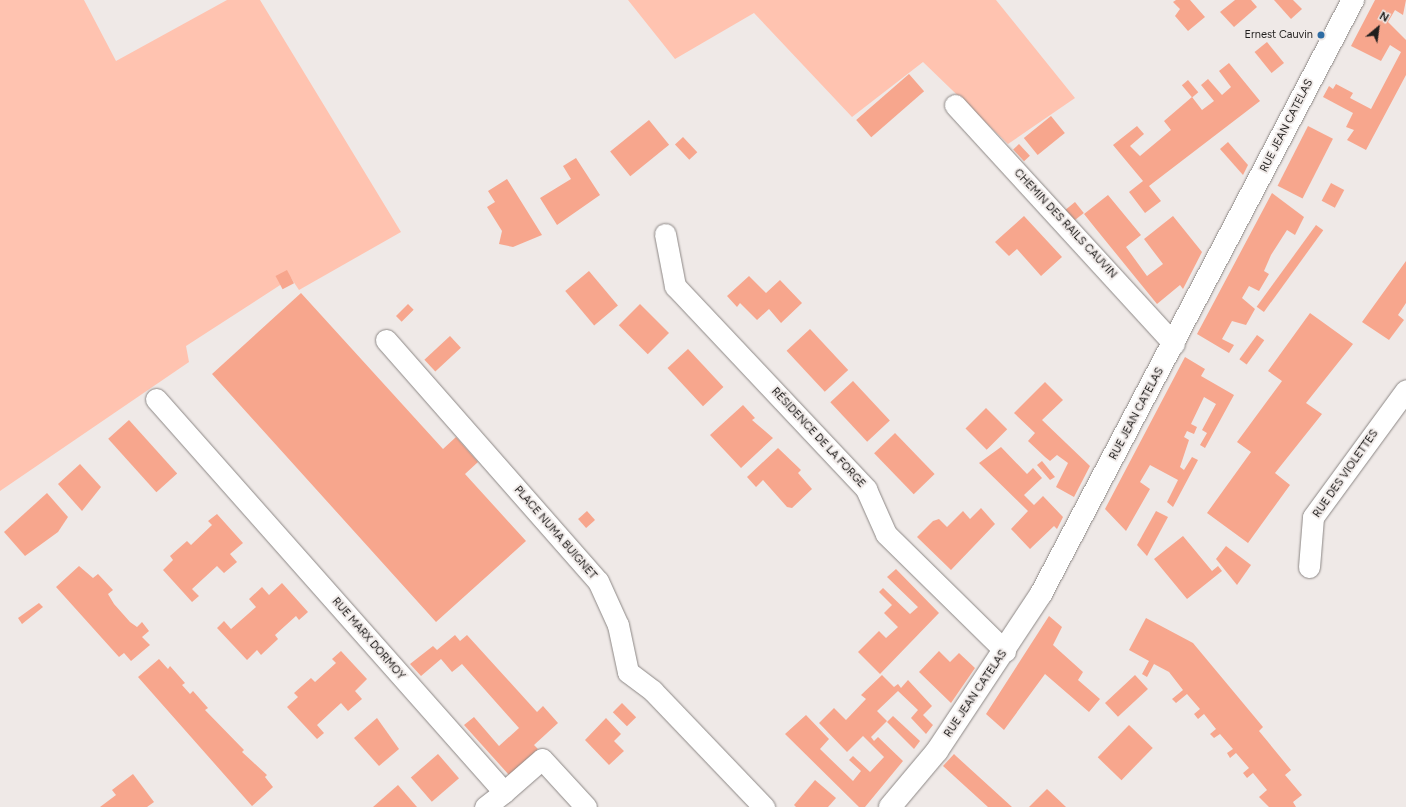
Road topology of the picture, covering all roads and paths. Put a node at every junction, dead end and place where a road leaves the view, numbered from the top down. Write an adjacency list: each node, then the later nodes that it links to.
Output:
1 (1353, 0): 5 (street, RUE JEAN CATELAS)
2 (955, 105): 5 (street, CHEMIN DES RAILS CAUVIN)
3 (665, 234): 9 (street, RÉSIDENCE DE LA FORGE)
4 (386, 340): 13 (street, PLACE NUMA BUIGNET)
5 (1174, 344): 9 (street, RUE JEAN CATELAS)
6 (1406, 390): 8 (street, RUE DES VIOLETTES)
7 (156, 399): 10 (street, RUE MARX DORMOY)
8 (1310, 567)
9 (1005, 651): 14 (street, RUE JEAN CATELAS)
10 (504, 792): 11 (street); 12 (street)
11 (485, 807)
12 (586, 807)
13 (764, 807)
14 (890, 807)

